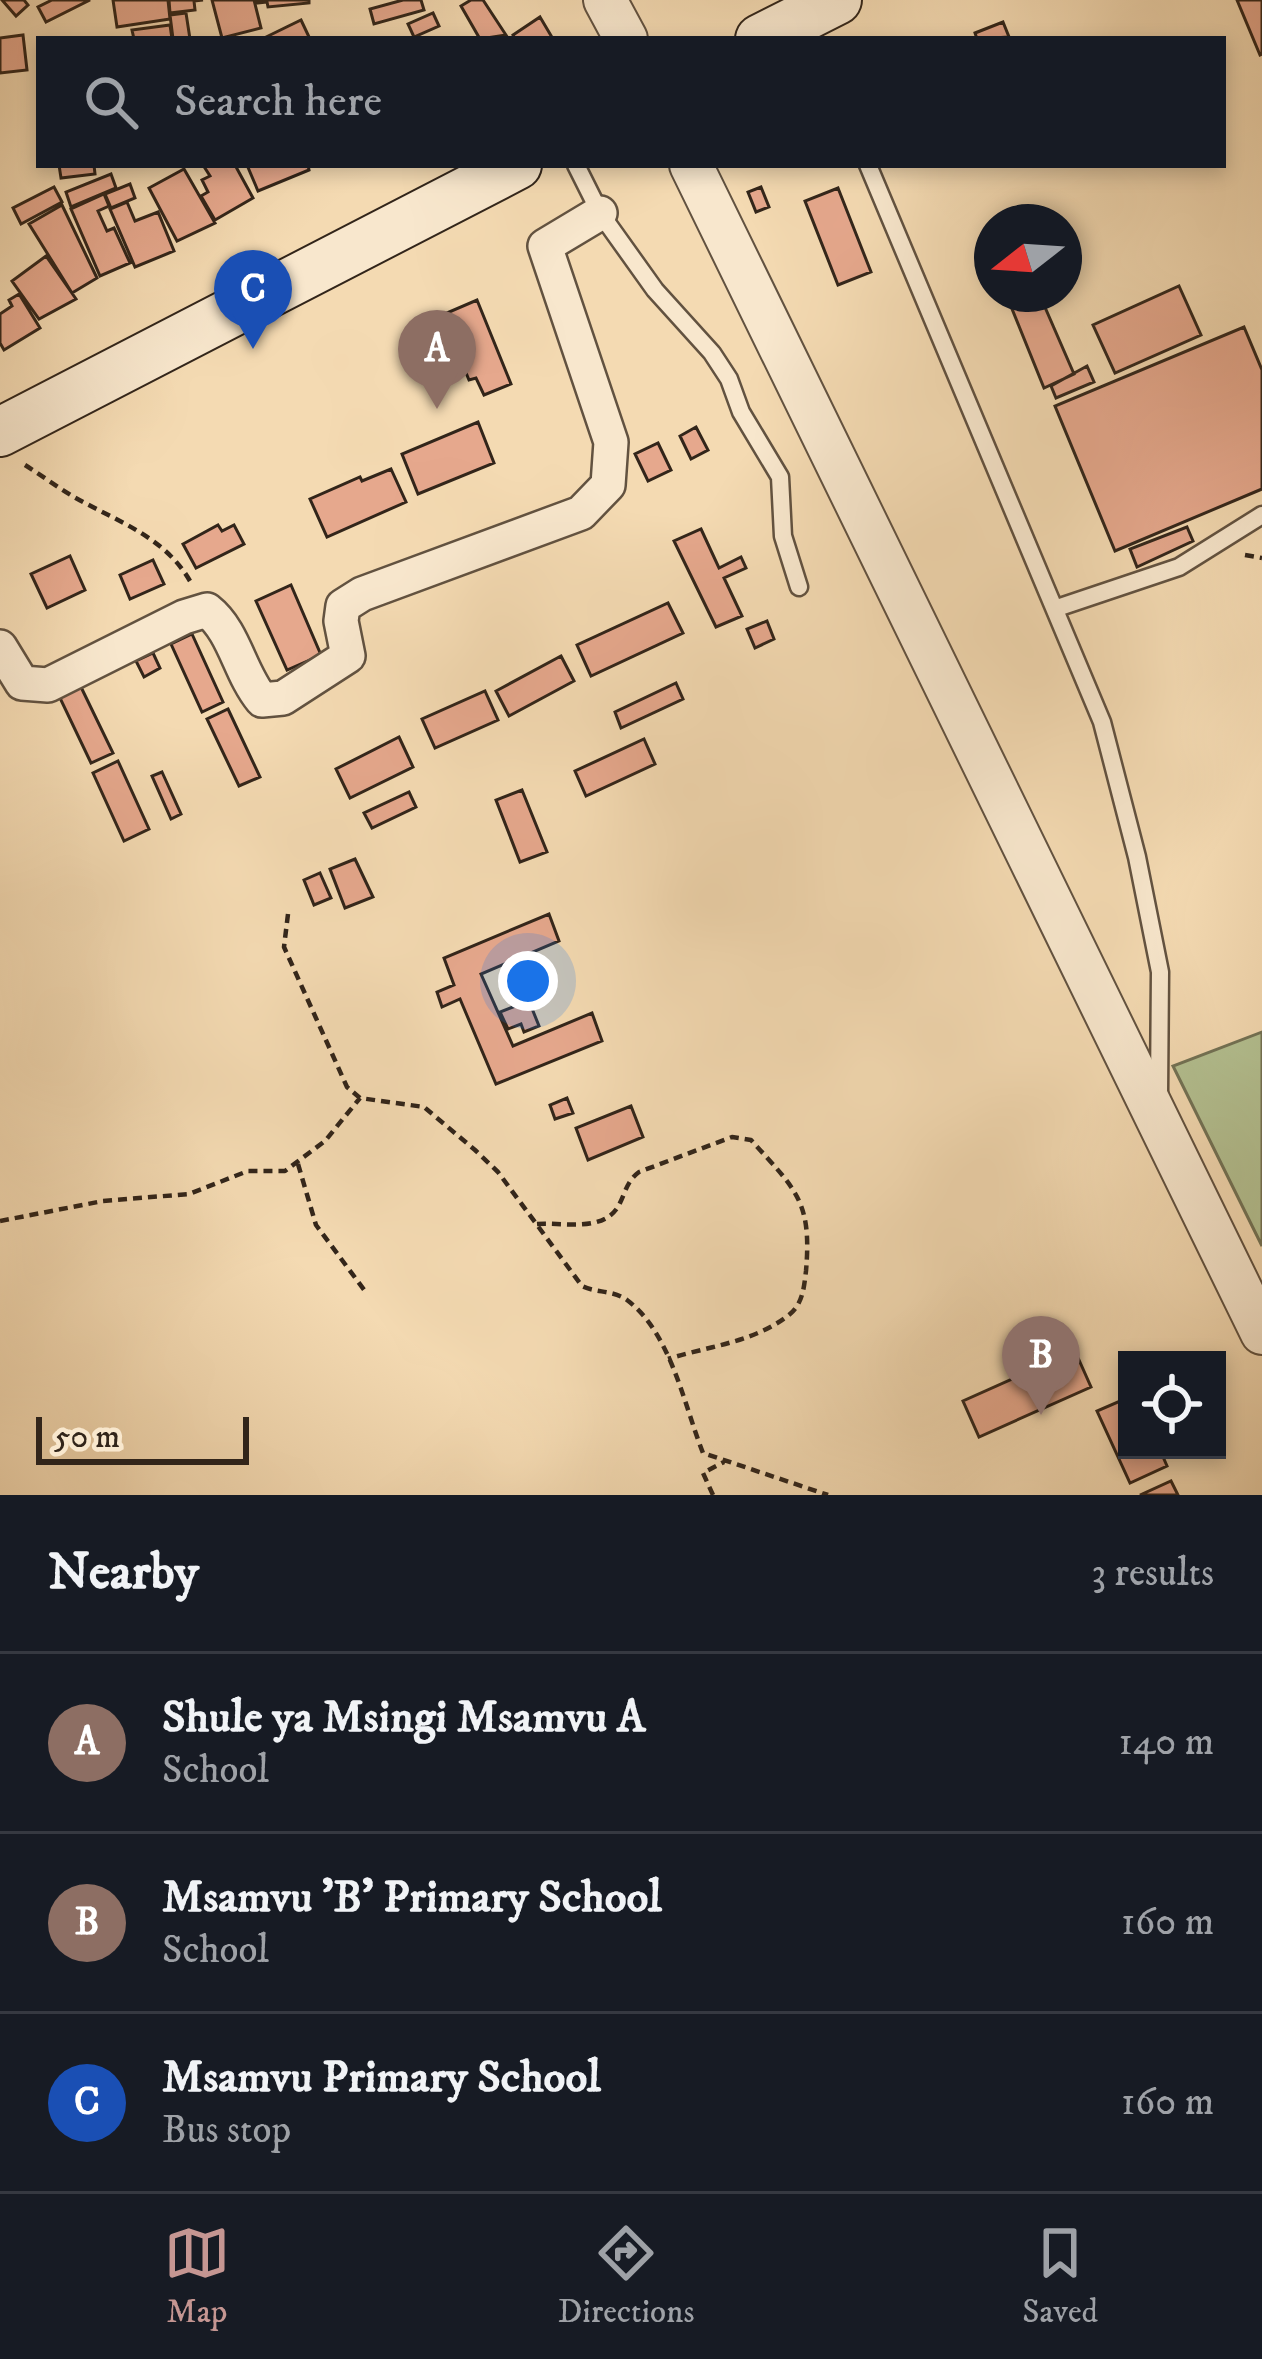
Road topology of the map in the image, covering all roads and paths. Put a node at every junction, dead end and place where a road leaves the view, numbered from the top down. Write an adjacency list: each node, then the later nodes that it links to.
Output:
1 (604, 0): 3 (street)
2 (819, 18): 4 (main road)
3 (624, 36)
4 (768, 36)
5 (513, 168): 10 (main road)
6 (578, 168): 9 (lane)
7 (692, 168): 18 (street)
8 (869, 168): 13 (lane)
9 (600, 213): 12 (lane); 14 (street)
10 (9, 446): 14 (path)
11 (1262, 515): 13 (lane)
12 (799, 587)
13 (1057, 608): 18 (lane)
14 (206, 610): 15 (street)
15 (0, 647)
16 (288, 914): 17 (path)
17 (360, 1098): 19 (path); 21 (path)
18 (1158, 1124): 23 (street)
19 (298, 1164): 20 (path); 22 (path)
20 (0, 1221)
21 (536, 1225): 24 (path); 24 (path)
22 (365, 1291)
23 (1262, 1333)
24 (668, 1359): 25 (path)
25 (726, 1461): 26 (path); 27 (path)
26 (713, 1495)
27 (828, 1495)

